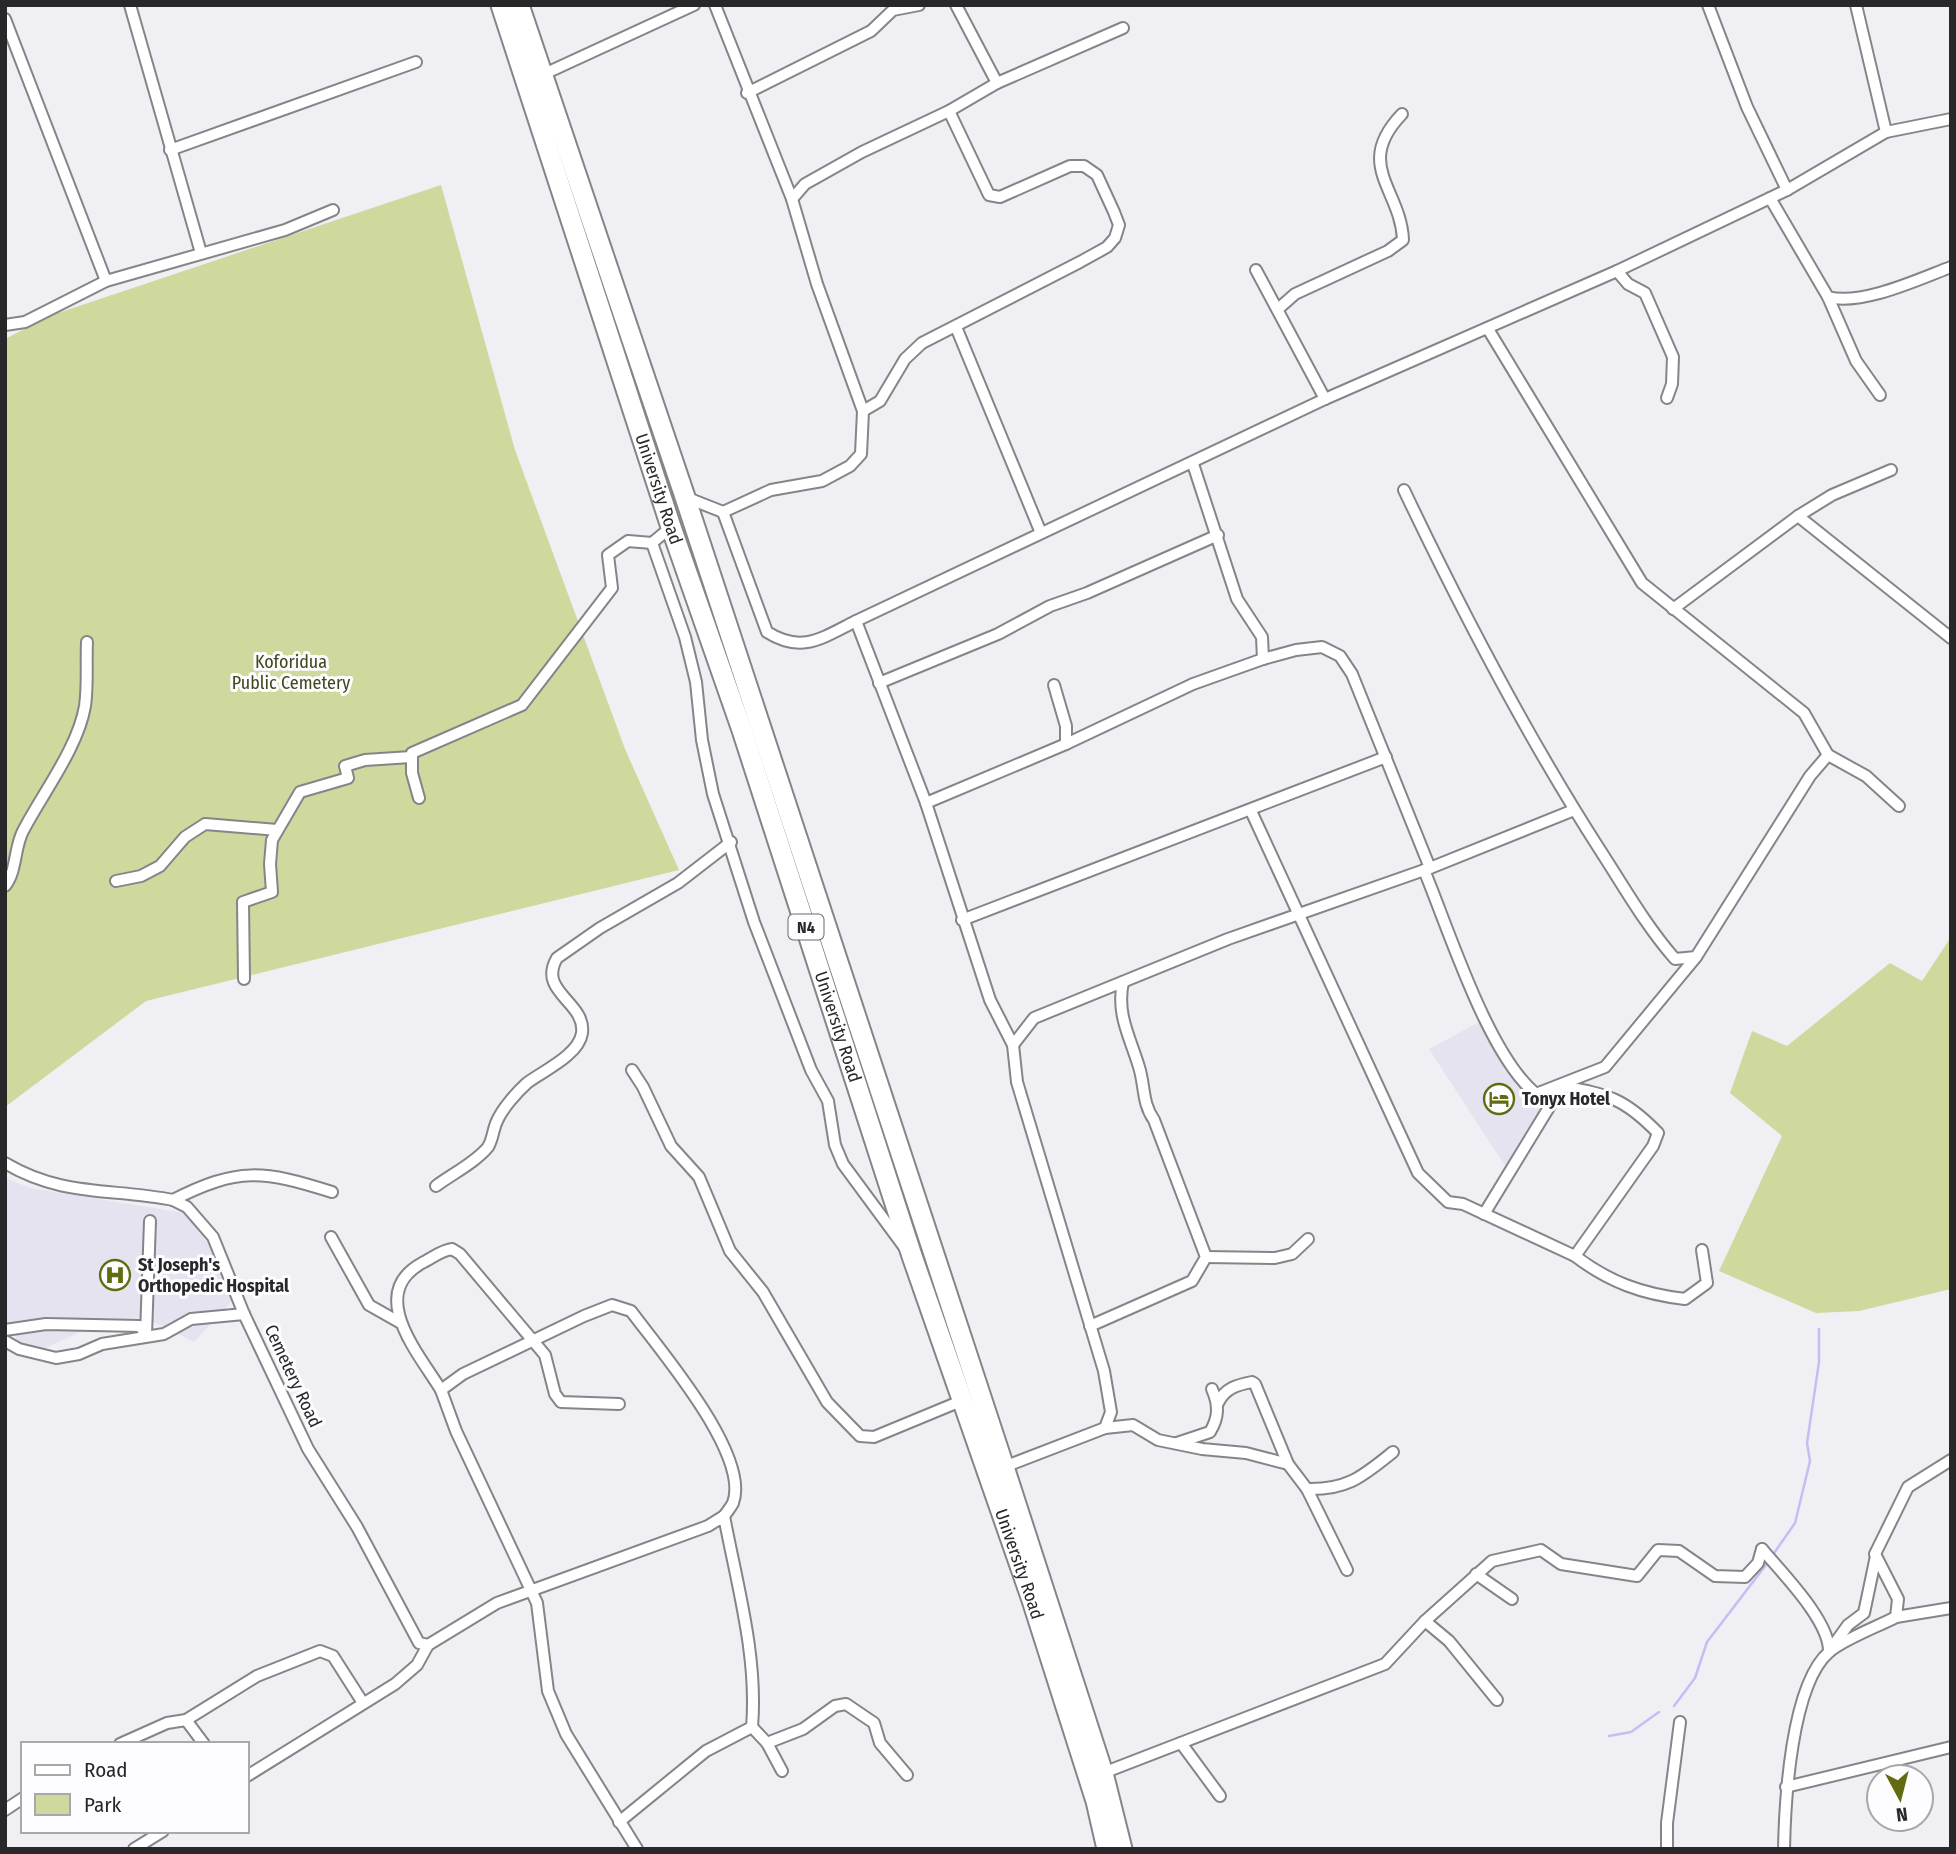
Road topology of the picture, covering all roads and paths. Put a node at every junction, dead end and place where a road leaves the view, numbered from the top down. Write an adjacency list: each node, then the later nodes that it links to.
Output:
1 (130, 5): 20 (street)
2 (501, 5): 45 (highway, University Road / N4)
3 (519, 5): 13 (highway, University Road / N4)
4 (694, 5): 13 (street)
5 (715, 5): 15 (street)
6 (919, 5): 15 (street)
7 (956, 5): 14 (street)
8 (1708, 5): 21 (street)
9 (1856, 5): 19 (street)
10 (5, 19): 29 (street)
11 (1123, 28): 14 (street)
12 (416, 62): 20 (street)
13 (542, 75): 42 (highway, University Road / N4)
14 (997, 83): 16 (street)
15 (747, 93): 23 (street)
16 (949, 111): 23 (street); 33 (street)
17 (1402, 114): 31 (street)
18 (1951, 120): 19 (street)
19 (1886, 132): 21 (street)
20 (170, 150): 25 (street)
21 (1787, 190): 22 (street)
22 (1770, 198): 28 (street); 30 (street)
23 (792, 200): 38 (street)
24 (332, 210): 25 (street)
25 (201, 253): 29 (street)
26 (1951, 267): 30 (street)
27 (1256, 270): 31 (street)
28 (1617, 271): 34 (street); 36 (street)
29 (106, 281): 32 (street)
30 (1828, 297): 35 (street)
31 (1278, 309): 37 (street)
32 (5, 325)
33 (957, 327): 38 (street); 46 (street)
34 (1488, 329): 37 (street); 49 (street)
35 (1880, 395)
36 (1667, 398)
37 (1325, 399): 39 (street)
38 (863, 411): 43 (street)
39 (1193, 464): 46 (street); 47 (street)
40 (1891, 470): 44 (street)
41 (1404, 491): 63 (street)
42 (685, 497): 43 (street); 109 (highway, University Road / N4)
43 (723, 512): 50 (street)
44 (1798, 516): 49 (street); 51 (street)
45 (671, 527): 48 (street); 87 (highway, University Road / N4)
46 (1041, 533): 50 (street)
47 (1218, 535): 53 (street); 54 (street)
48 (652, 543): 58 (street); 66 (street)
49 (1673, 609): 57 (street)
50 (856, 621): 54 (street)
51 (1951, 638)
52 (87, 642): 69 (street)
53 (1263, 659): 56 (street); 59 (street)
54 (879, 683): 61 (street)
55 (1054, 685): 56 (street)
56 (1066, 744): 61 (street)
57 (1828, 755): 62 (street); 72 (street)
58 (411, 757): 60 (street); 65 (street)
59 (1385, 757): 64 (street); 67 (street)
60 (419, 798)
61 (926, 803): 71 (street)
62 (1899, 806)
63 (1574, 810): 67 (street); 72 (street)
64 (1251, 811): 70 (street); 71 (street)
65 (277, 830): 68 (street); 73 (street)
66 (731, 842): 79 (street); 87 (street)
67 (1427, 869): 70 (street); 77 (street)
68 (116, 881)
69 (5, 886)
70 (1300, 915): 74 (street); 82 (street)
71 (962, 920): 75 (street)
72 (1696, 957): 77 (street)
73 (244, 979)
74 (1124, 982): 75 (street); 89 (street)
75 (1013, 1045): 92 (street)
76 (632, 1070): 99 (street)
77 (1562, 1086): 82 (street); 88 (street)
78 (5, 1163): 81 (street)
79 (436, 1186)
80 (332, 1192): 81 (street)
81 (173, 1200): 90 (street, Cemetery Road)
82 (1484, 1214): 88 (street)
83 (150, 1222): 94 (street)
84 (331, 1237): 91 (street)
85 (1308, 1239): 89 (street)
86 (1702, 1250): 88 (street)
87 (912, 1256): 99 (highway, University Road / N4)
88 (1575, 1256)
89 (1206, 1257): 92 (street)
90 (244, 1314): 94 (street); 120 (street, Cemetery Road)
91 (399, 1322): 96 (street); 97 (street)
92 (1090, 1326): 102 (street)
93 (5, 1330): 94 (street)
94 (146, 1335): 95 (street)
95 (5, 1340)
96 (532, 1343): 97 (street); 101 (street); 111 (street)
97 (441, 1390): 115 (street)
98 (1212, 1390): 100 (street)
99 (961, 1401): 144 (highway, University Road / N4)
100 (1218, 1403): 103 (street); 108 (street)
101 (619, 1404)
102 (1105, 1428): 104 (street); 109 (street)
103 (1210, 1432): 104 (street); 105 (street)
104 (1174, 1444): 105 (street)
105 (1202, 1449): 108 (street)
106 (1393, 1452): 110 (street)
107 (1951, 1460): 112 (street)
108 (1288, 1464): 110 (street)
109 (1004, 1467): 133 (highway, University Road / N4)
110 (1307, 1489): 113 (street)
111 (724, 1516): 115 (street); 126 (street)
112 (1876, 1556): 118 (street); 121 (street)
113 (1347, 1570)
114 (1476, 1574): 116 (street); 119 (street); 121 (street)
115 (532, 1590): 120 (street); 140 (street)
116 (1511, 1599)
117 (1951, 1608): 118 (street)
118 (1896, 1617): 121 (street)
119 (1425, 1621): 122 (street); 130 (street)
120 (428, 1645): 123 (street)
121 (1829, 1652): 136 (street)
122 (1497, 1700)
123 (363, 1703): 124 (street); 134 (street)
124 (186, 1720): 127 (street); 128 (street)
125 (1680, 1722): 146 (street)
126 (752, 1727): 129 (street); 140 (street)
127 (124, 1742)
128 (202, 1742)
129 (767, 1743): 132 (street); 135 (street)
130 (1181, 1743): 133 (street); 137 (street)
131 (1951, 1747): 136 (street)
132 (782, 1771)
133 (1104, 1773): 145 (highway, University Road / N4)
134 (248, 1775)
135 (906, 1775)
136 (1786, 1787): 147 (street)
137 (1220, 1796)
138 (21, 1799): 139 (street)
139 (5, 1810)
140 (619, 1822): 143 (street)
141 (160, 1833): 142 (street)
142 (134, 1849)
143 (637, 1849)
144 (1107, 1849)
145 (1122, 1849)
146 (1667, 1849)
147 (1784, 1849)

